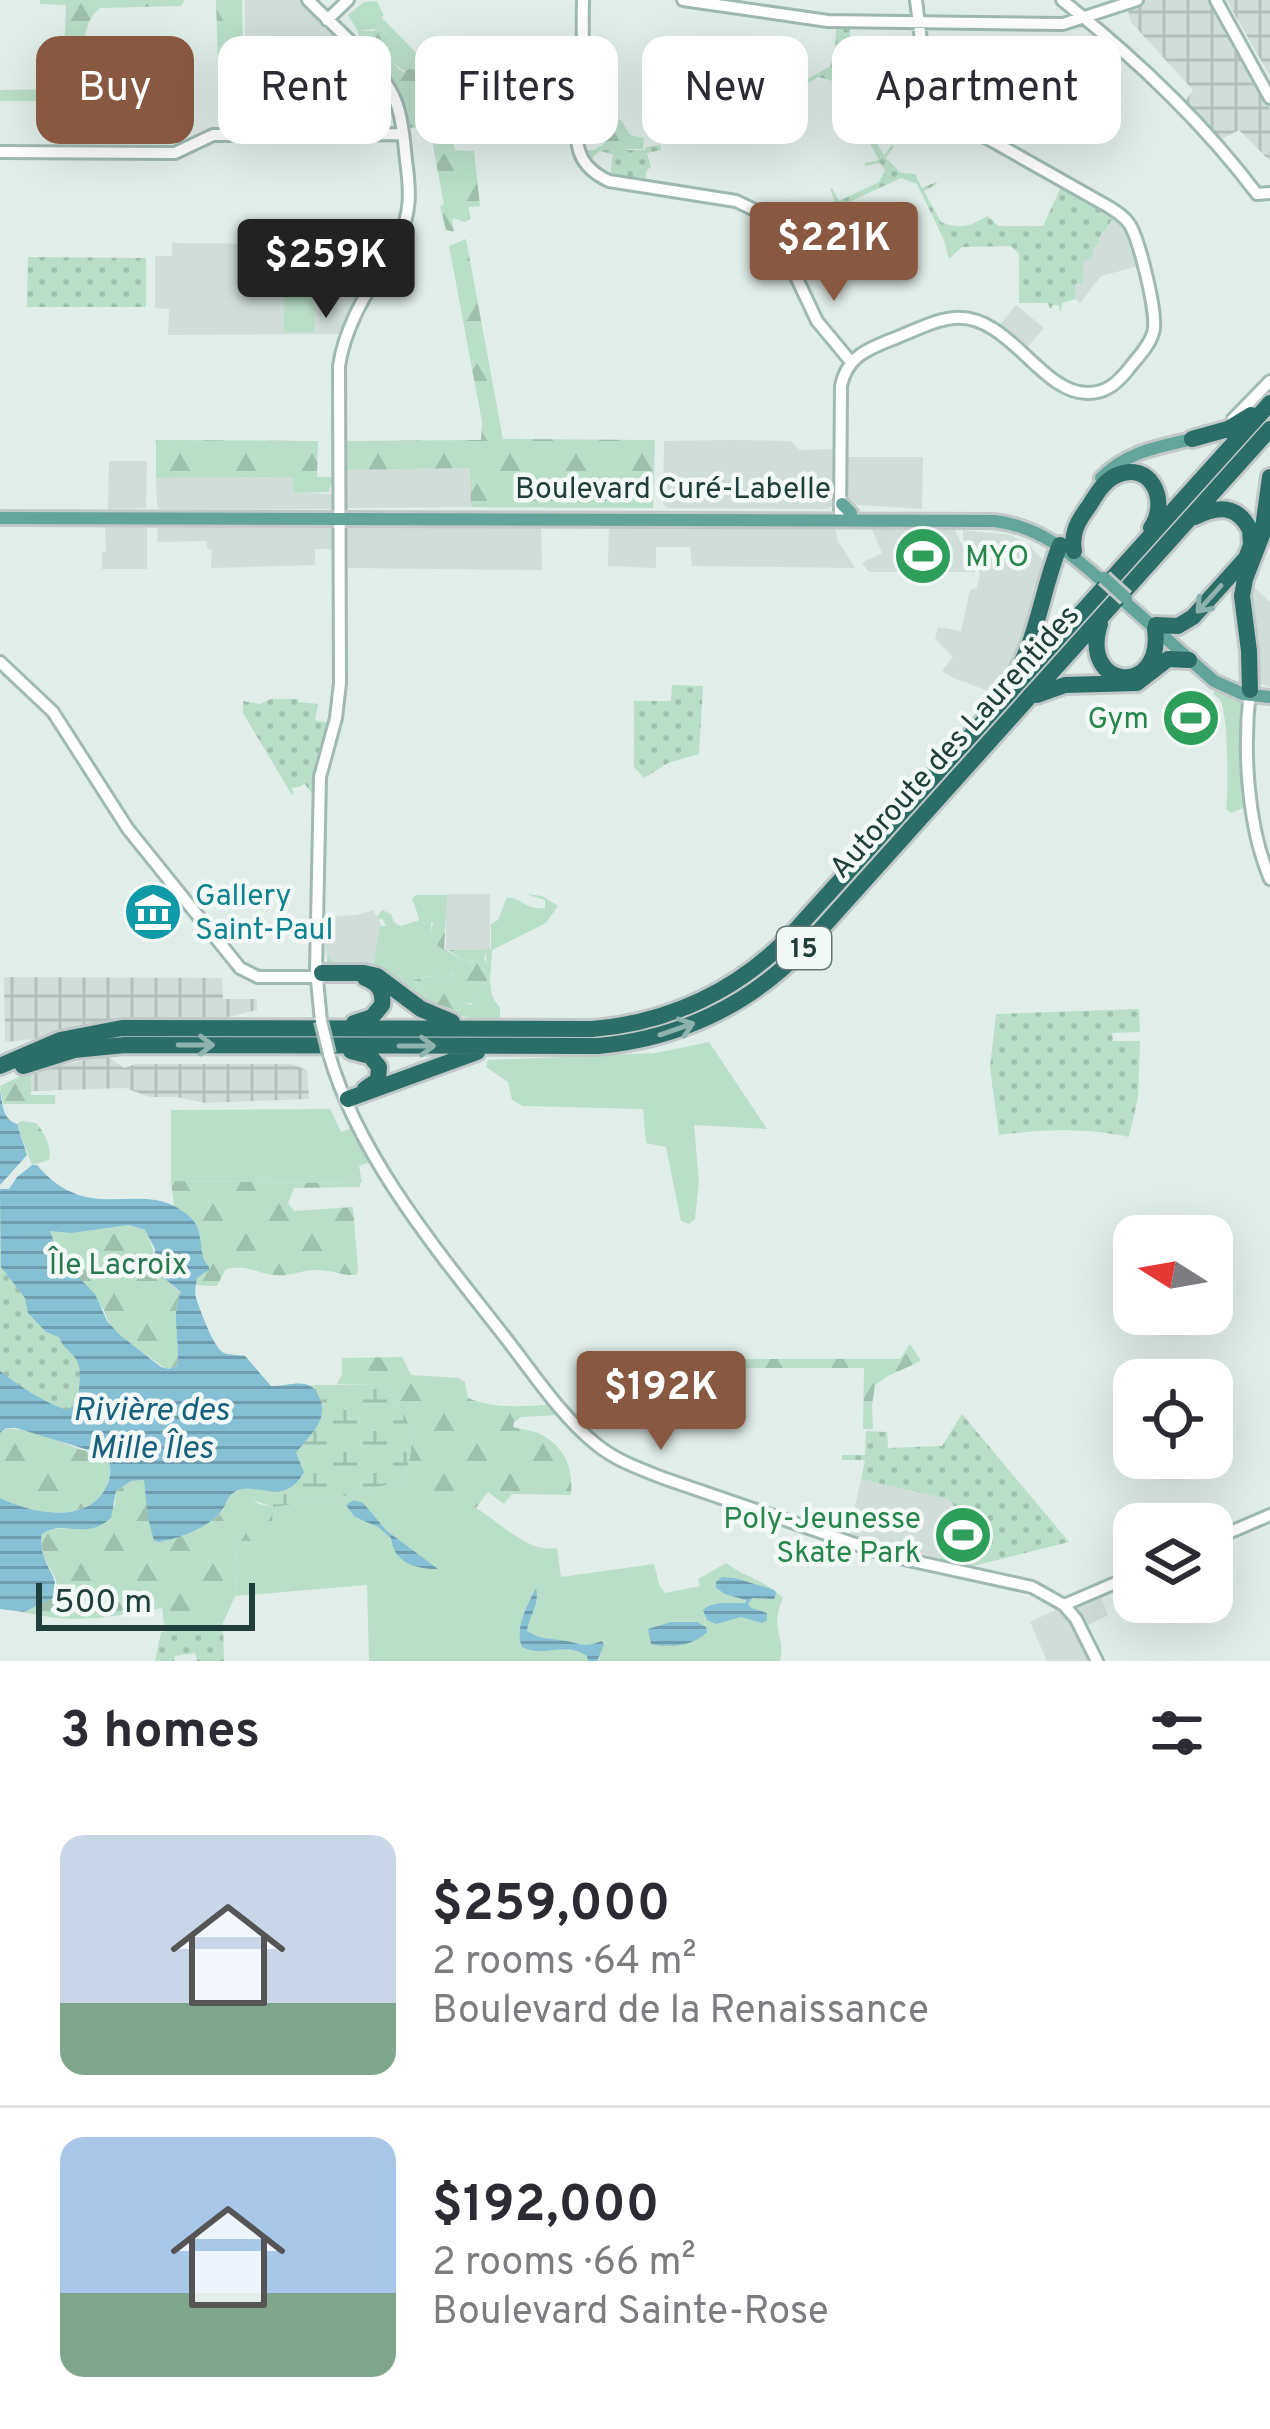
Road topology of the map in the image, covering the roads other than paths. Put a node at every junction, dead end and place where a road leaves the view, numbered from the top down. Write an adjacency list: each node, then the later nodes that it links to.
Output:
1 (308, 0): 10 (street)
2 (348, 0): 10 (street)
3 (583, 0): 17 (street)
4 (683, 0): 11 (street)
5 (916, 0): 11 (street)
6 (1062, 0): 9 (street)
7 (1136, 0): 9 (street)
8 (1219, 0): 12 (street); 13 (street)
9 (1085, 18): 11 (street); 16 (street)
10 (327, 20): 14 (street)
11 (918, 23): 17 (street)
12 (1270, 86)
13 (1270, 98)
14 (403, 134): 15 (street); 24 (street)
15 (0, 152)
16 (1264, 193)
17 (851, 362): 23 (street)
18 (1270, 381): 21 (street)
19 (1270, 401): 20 (highway, 15); 21 (highway)
20 (1261, 426): 26 (highway, Autoroute des Laurentides / 15); 28 (highway, Autoroute des Laurentides / 15)
21 (1192, 439): 27 (main road)
22 (1270, 477): 33 (highway)
23 (840, 511): 24 (main road, Boulevard Curé-Labelle); 27 (main road, Boulevard Curé-Labelle)
24 (339, 516): 25 (main road, Boulevard Curé-Labelle); 37 (street)
25 (8, 518)
26 (1189, 520): 29 (highway, Autoroute des Laurentides / 15); 30 (highway, one-way to 30)
27 (1062, 542): 28 (highway); 30 (main road, Boulevard Curé-Labelle, bridge); 35 (highway)
28 (1126, 562): 35 (highway, Autoroute des Laurentides / 15)
29 (1102, 616): 30 (highway); 34 (highway, Autoroute des Laurentides / 15)
30 (1155, 627): 31 (main road, Boulevard Curé-Labelle); 33 (main road, Boulevard Curé-Labelle)
31 (1189, 660): 33 (main road, Boulevard Curé-Labelle); 34 (highway)
32 (0, 662): 37 (street)
33 (1259, 690): 36 (street)
34 (1026, 701): 40 (highway, Autoroute des Laurentides / 15, one-way to 34)
35 (982, 722): 38 (highway, Autoroute des Laurentides / 15)
36 (1270, 879)
37 (323, 975): 38 (highway); 39 (street); 39 (highway)
38 (476, 1028): 39 (highway, Autoroute des Laurentides / 15)
39 (327, 1037): 40 (highway, Autoroute des Laurentides / 15, one-way to 40); 41 (highway, Autoroute des Laurentides / 15); 42 (highway, Autoroute des Laurentides / 15, one-way to 39); 43 (street); 43 (highway); 44 (street)
40 (506, 1047): 43 (highway)
41 (0, 1066)
42 (0, 1076)
43 (349, 1093): 44 (street)
44 (356, 1126): 48 (street)
45 (1270, 1515): 46 (street)
46 (1233, 1531)
47 (1113, 1584): 48 (street)
48 (1064, 1606): 49 (street)
49 (1097, 1661)

